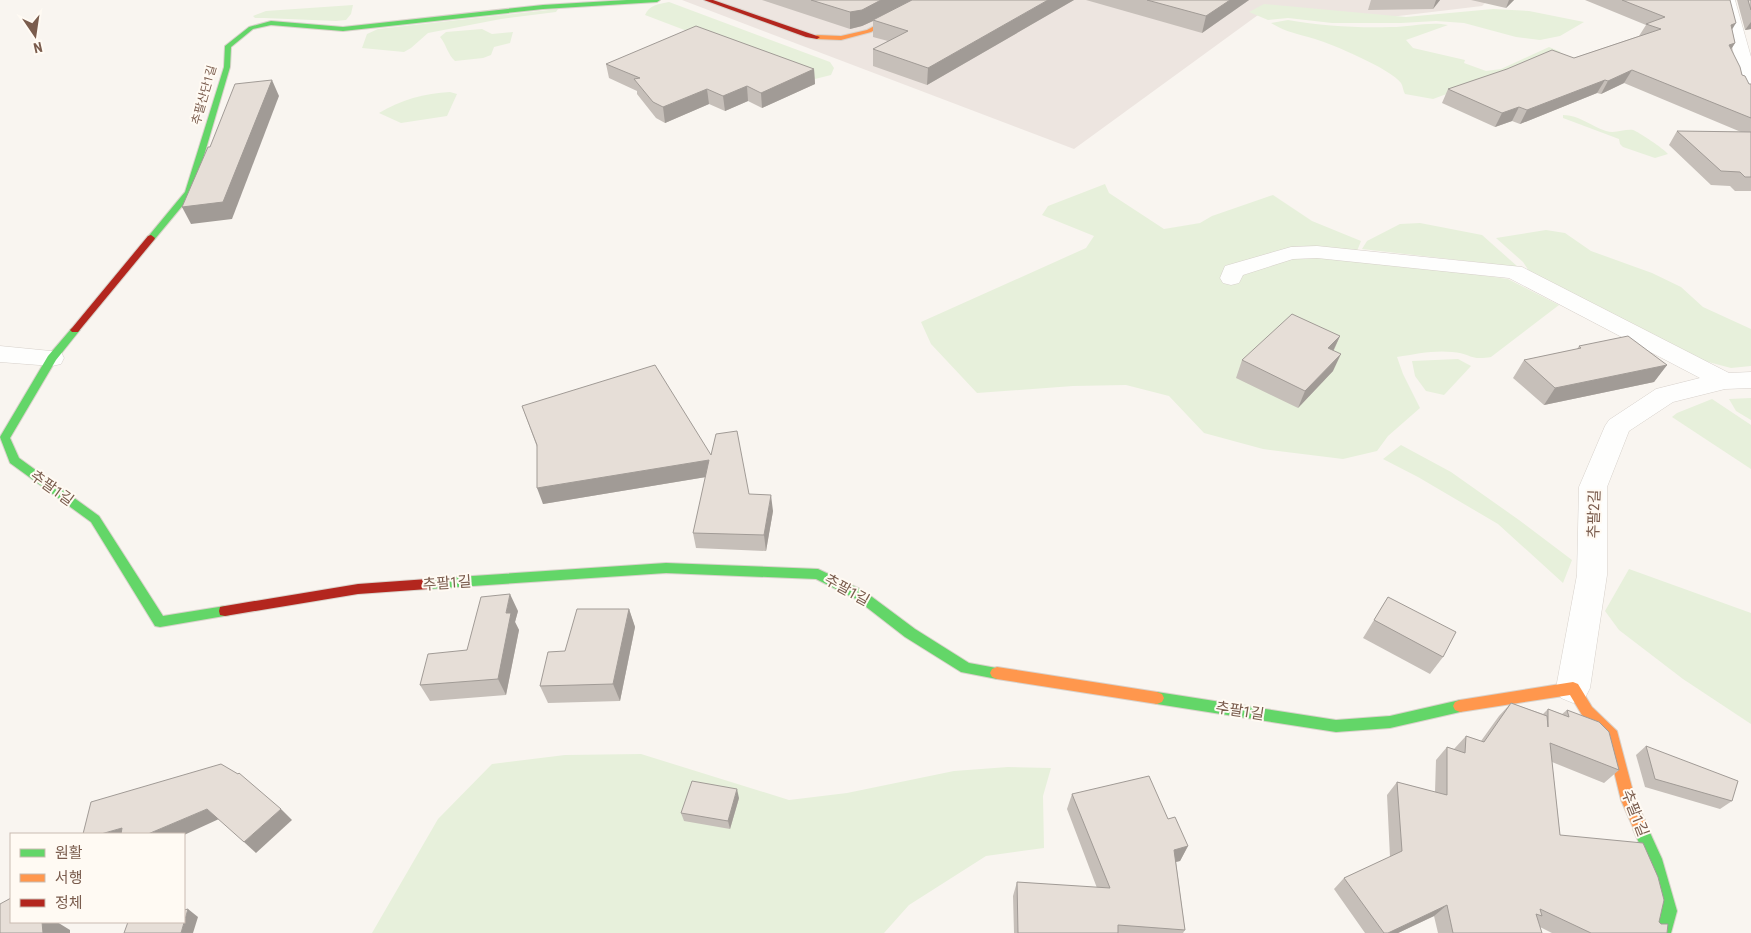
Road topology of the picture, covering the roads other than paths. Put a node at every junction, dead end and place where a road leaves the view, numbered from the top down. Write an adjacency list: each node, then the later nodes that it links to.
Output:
1 (657, 0): 8 (street, 추팔산단1길)
2 (707, 0): 3 (street)
3 (928, 0)
4 (1728, 0): 5 (street)
5 (1751, 88)
6 (1231, 278): 9 (street)
7 (0, 354): 8 (street)
8 (52, 358): 10 (street, 추팔1길)
9 (1738, 380): 10 (street, 추팔2길)
10 (1572, 688): 11 (street, 추팔1길)
11 (1663, 933)

